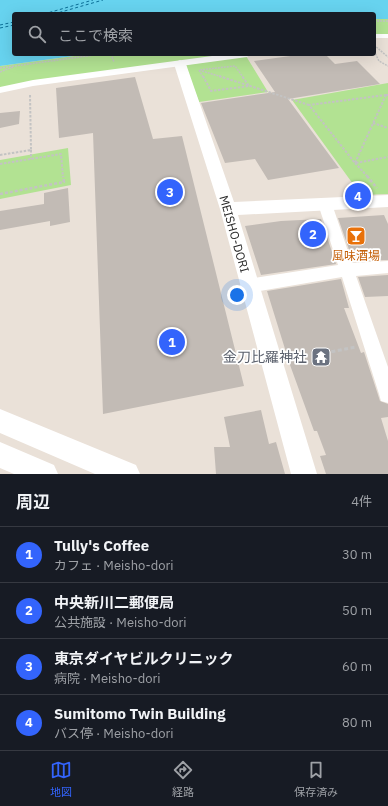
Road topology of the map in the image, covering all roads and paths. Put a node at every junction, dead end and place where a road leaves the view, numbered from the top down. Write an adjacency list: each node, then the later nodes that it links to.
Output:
1 (388, 21): 2 (path)
2 (376, 22)
3 (376, 36): 4 (street)
4 (388, 36)
5 (376, 47): 9 (path)
6 (376, 55): 12 (path)
7 (87, 56): 11 (path)
8 (234, 56): 10 (street)
9 (388, 57)
10 (180, 64): 16 (street); 32 (street, MEISHO-DORI)
11 (17, 65): 13 (path); 15 (path)
12 (388, 66)
13 (0, 68)
14 (199, 70): 17 (path); 17 (path); 17 (path)
15 (0, 72)
16 (30, 84): 18 (street); 23 (path)
17 (249, 86): 20 (path)
18 (0, 90)
19 (387, 95): 20 (path); 21 (path)
20 (309, 105): 27 (path)
21 (373, 123): 22 (path); 27 (path)
22 (388, 128)
23 (31, 150): 24 (path); 26 (path)
24 (0, 155)
25 (388, 157): 27 (path)
26 (31, 159): 28 (path); 29 (path)
27 (355, 163): 30 (path)
28 (0, 164)
29 (0, 194)
30 (383, 195): 31 (street)
31 (325, 204): 32 (street); 34 (street)
32 (228, 209): 35 (street, MEISHO-DORI)
33 (388, 267): 34 (street)
34 (346, 270): 35 (street); 36 (street)
35 (248, 286): 43 (street, MEISHO-DORI)
36 (371, 344): 37 (path); 38 (street)
37 (325, 353)
38 (388, 394)
39 (0, 421): 42 (street)
40 (0, 455): 41 (street)
41 (45, 474)
42 (127, 474)
43 (304, 474)

